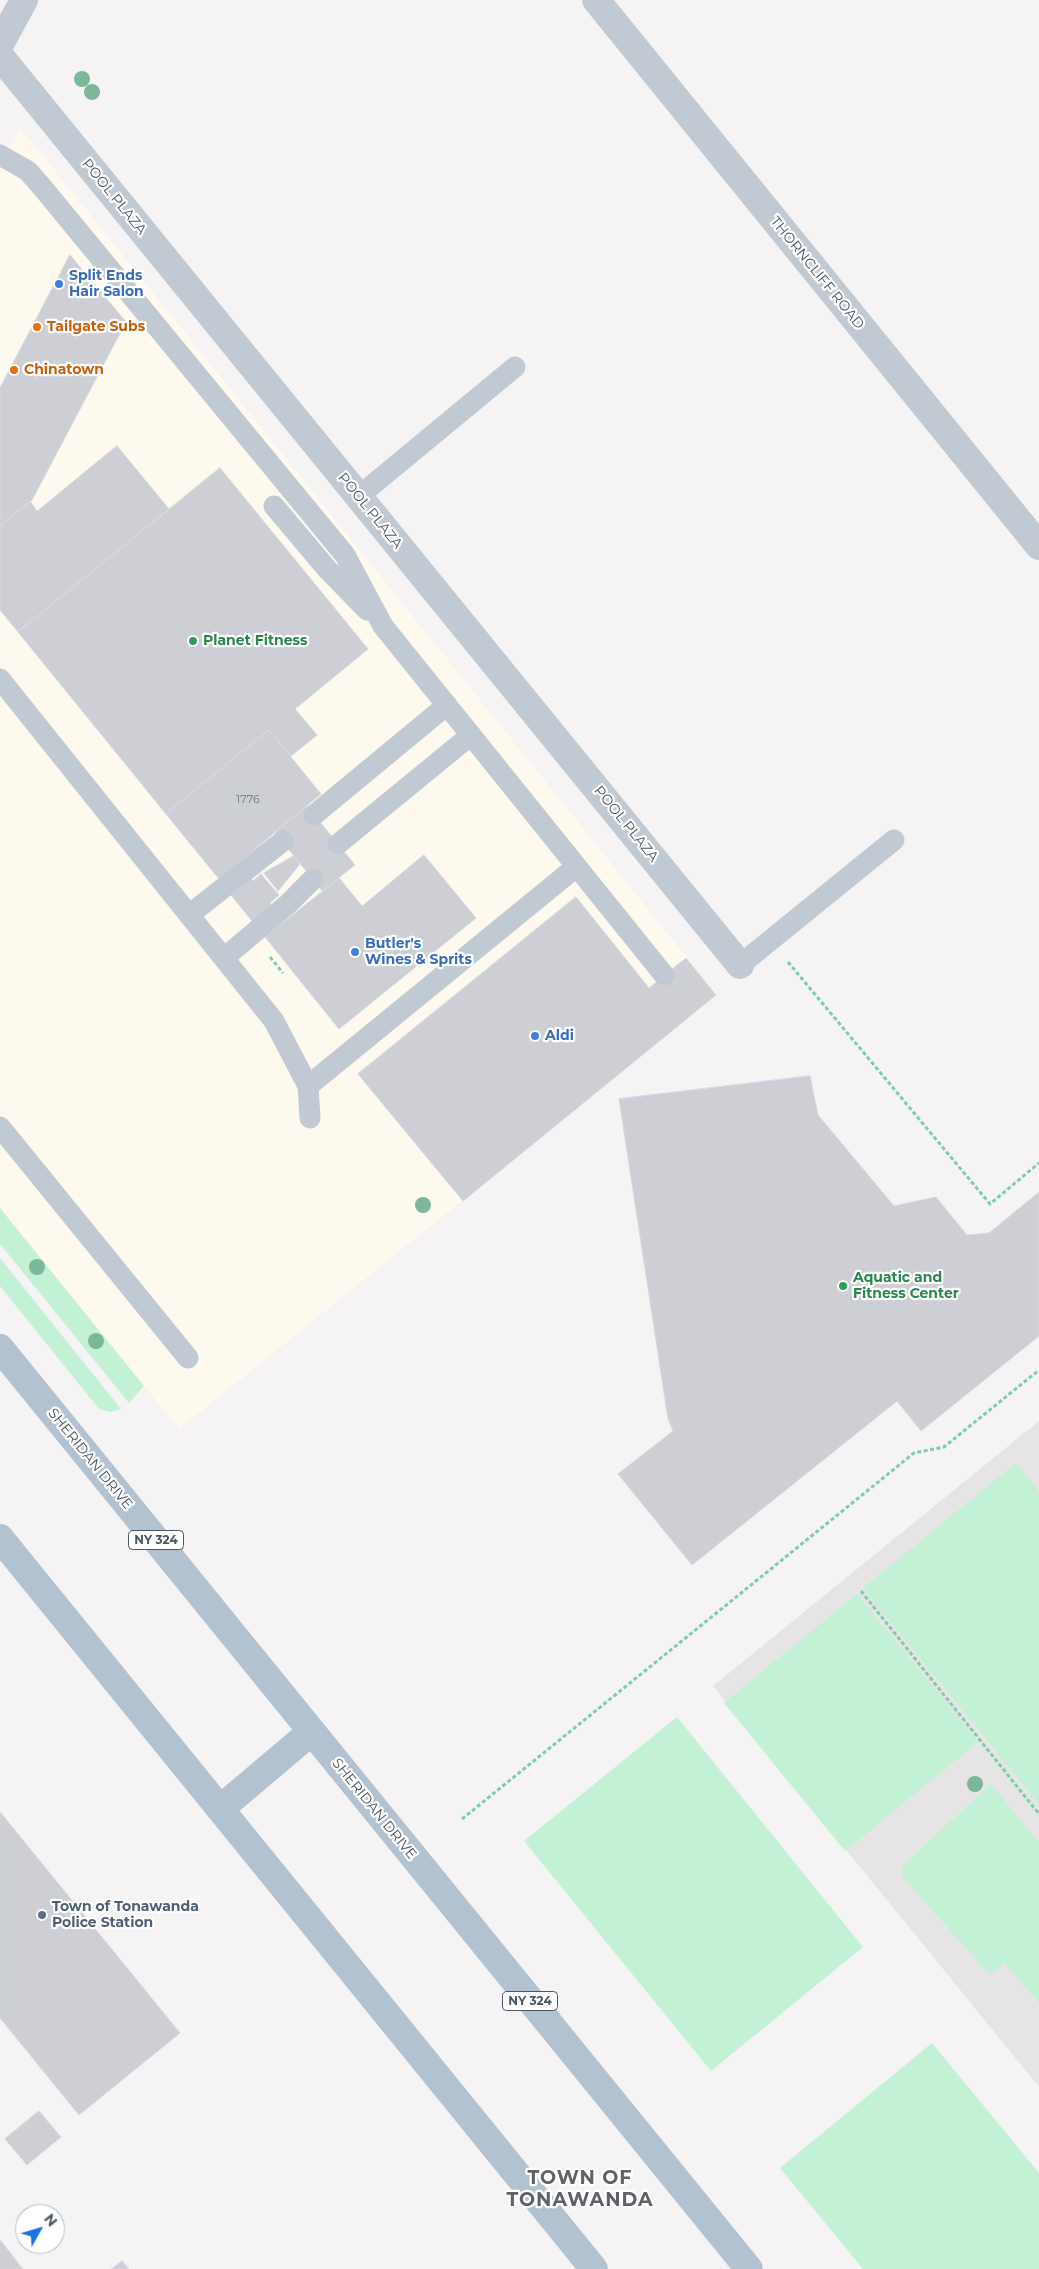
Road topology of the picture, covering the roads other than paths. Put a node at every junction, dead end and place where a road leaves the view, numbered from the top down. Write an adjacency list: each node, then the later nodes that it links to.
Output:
1 (24, 0): 3 (street)
2 (596, 0): 9 (street, THORNCLIFF ROAD)
3 (0, 44)
4 (0, 56): 7 (street, POOL PLAZA)
5 (0, 155): 10 (lane)
6 (515, 367): 7 (lane)
7 (359, 496): 22 (street, POOL PLAZA)
8 (274, 506): 10 (lane)
9 (1039, 546)
10 (383, 626): 12 (lane)
11 (0, 679): 20 (lane)
12 (450, 710): 13 (lane); 14 (lane)
13 (474, 739): 17 (lane); 18 (lane)
14 (318, 819)
15 (894, 840): 22 (lane)
16 (286, 845): 20 (lane)
17 (342, 848)
18 (576, 867): 23 (lane); 24 (lane)
19 (309, 875): 21 (lane)
20 (189, 915): 21 (lane)
21 (224, 958): 24 (lane)
22 (740, 965)
23 (664, 975)
24 (308, 1086): 25 (lane)
25 (310, 1118)
26 (0, 1127): 28 (lane)
27 (0, 1348): 30 (main road, SHERIDAN DRIVE / NY 324)
28 (188, 1358)
29 (0, 1538): 31 (main road)
30 (312, 1732): 31 (main road); 33 (main road, SHERIDAN DRIVE / NY 324)
31 (220, 1809): 32 (main road)
32 (594, 2269)
33 (749, 2269)

